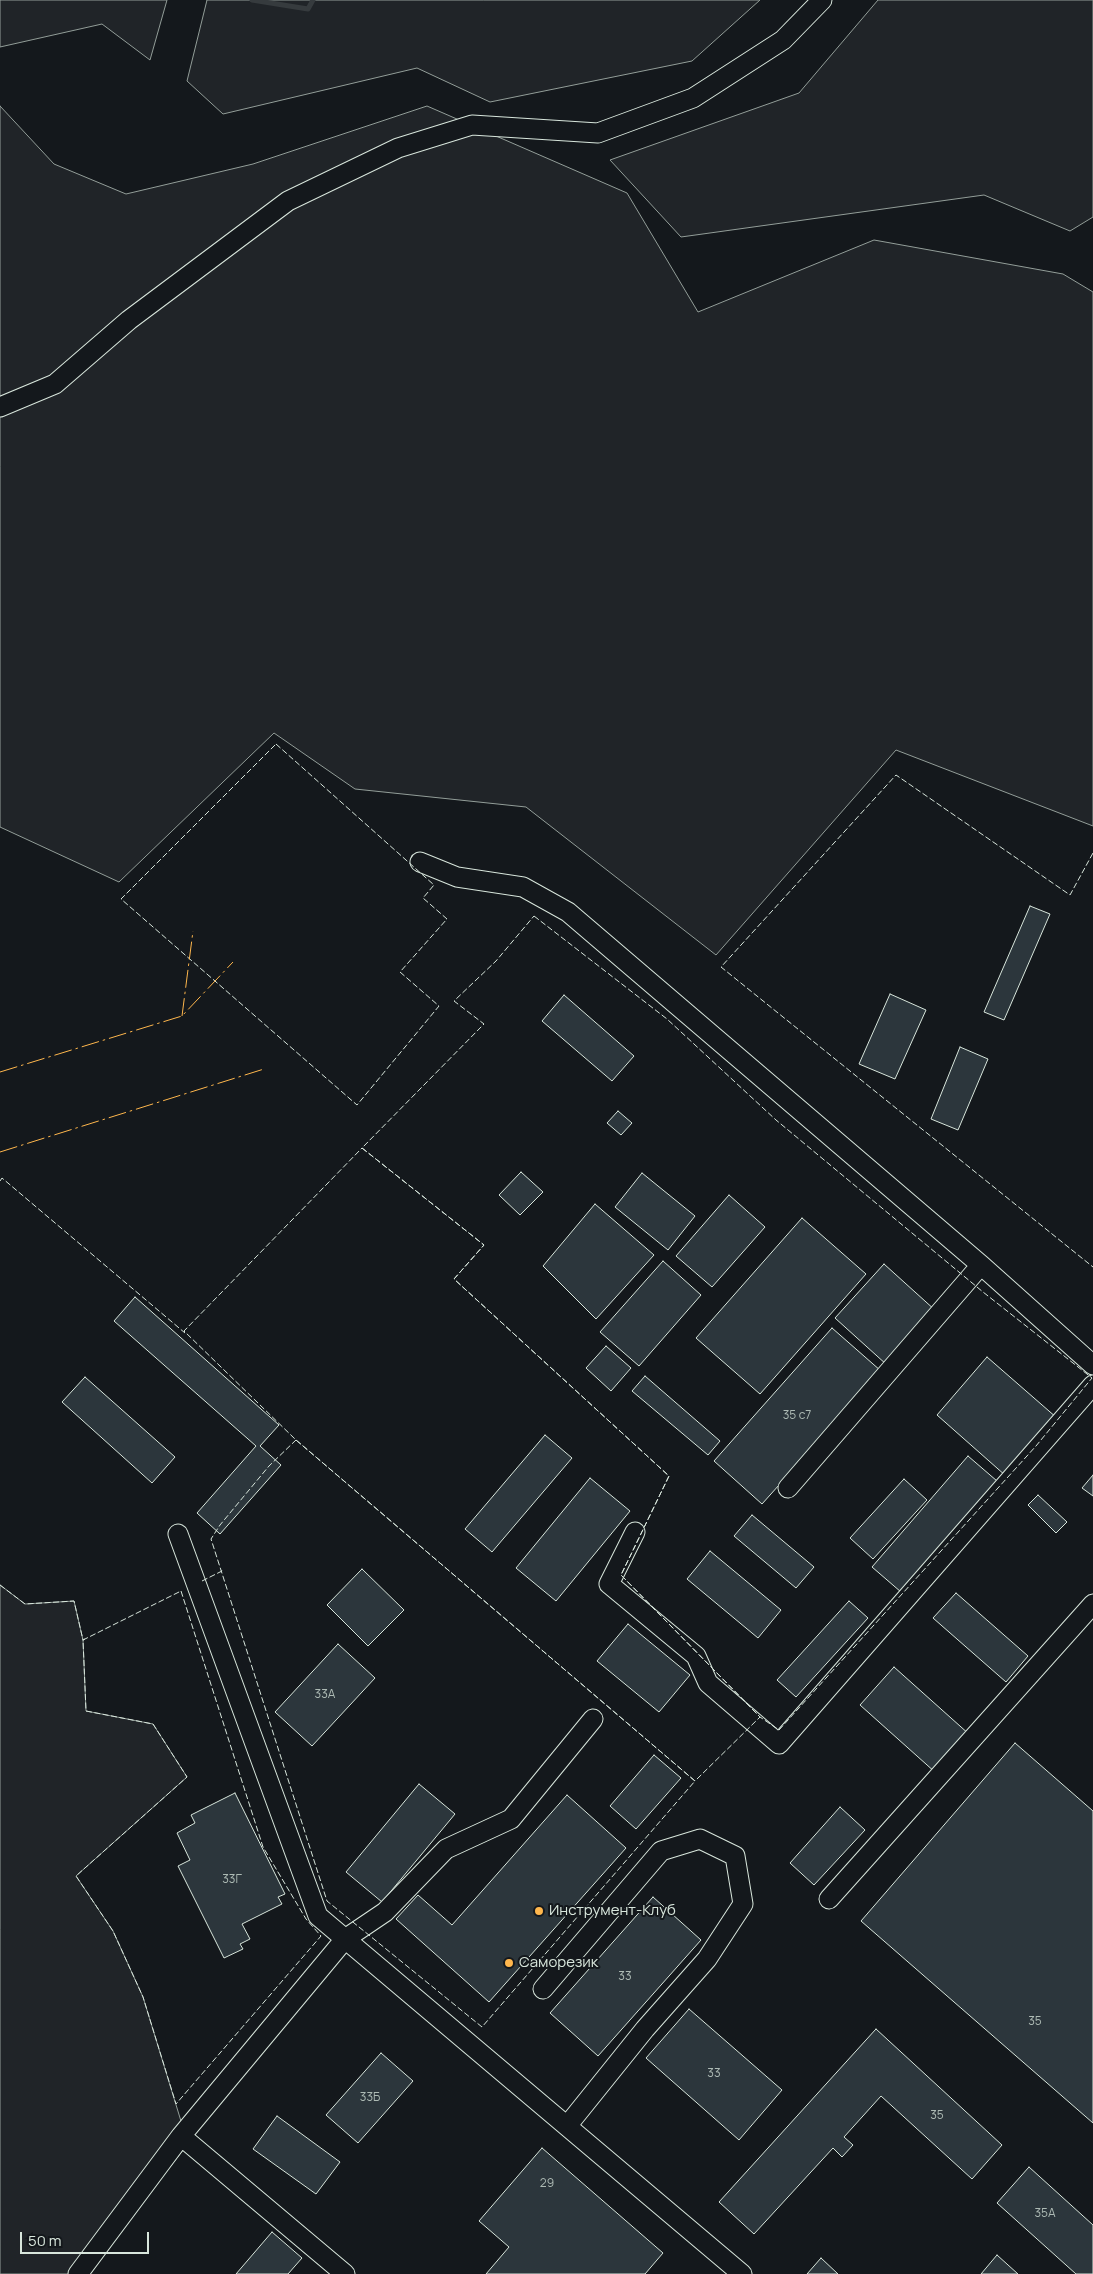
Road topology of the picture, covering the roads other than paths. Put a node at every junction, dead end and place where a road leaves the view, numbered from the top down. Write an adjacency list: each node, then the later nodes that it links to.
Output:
1 (822, 0): 2 (street)
2 (0, 407)
3 (420, 862): 4 (street)
4 (981, 1265): 5 (street); 7 (street)
5 (1093, 1365)
6 (1093, 1385): 8 (street)
7 (788, 1488)
8 (635, 1532)
9 (178, 1534): 13 (street)
10 (1093, 1604): 12 (street)
11 (593, 1719): 13 (street)
12 (829, 1899)
13 (346, 1939): 15 (street); 16 (street)
14 (543, 1989): 15 (street)
15 (567, 2126): 19 (street)
16 (181, 2136): 17 (street); 18 (street)
17 (78, 2274)
18 (345, 2274)
19 (742, 2274)

